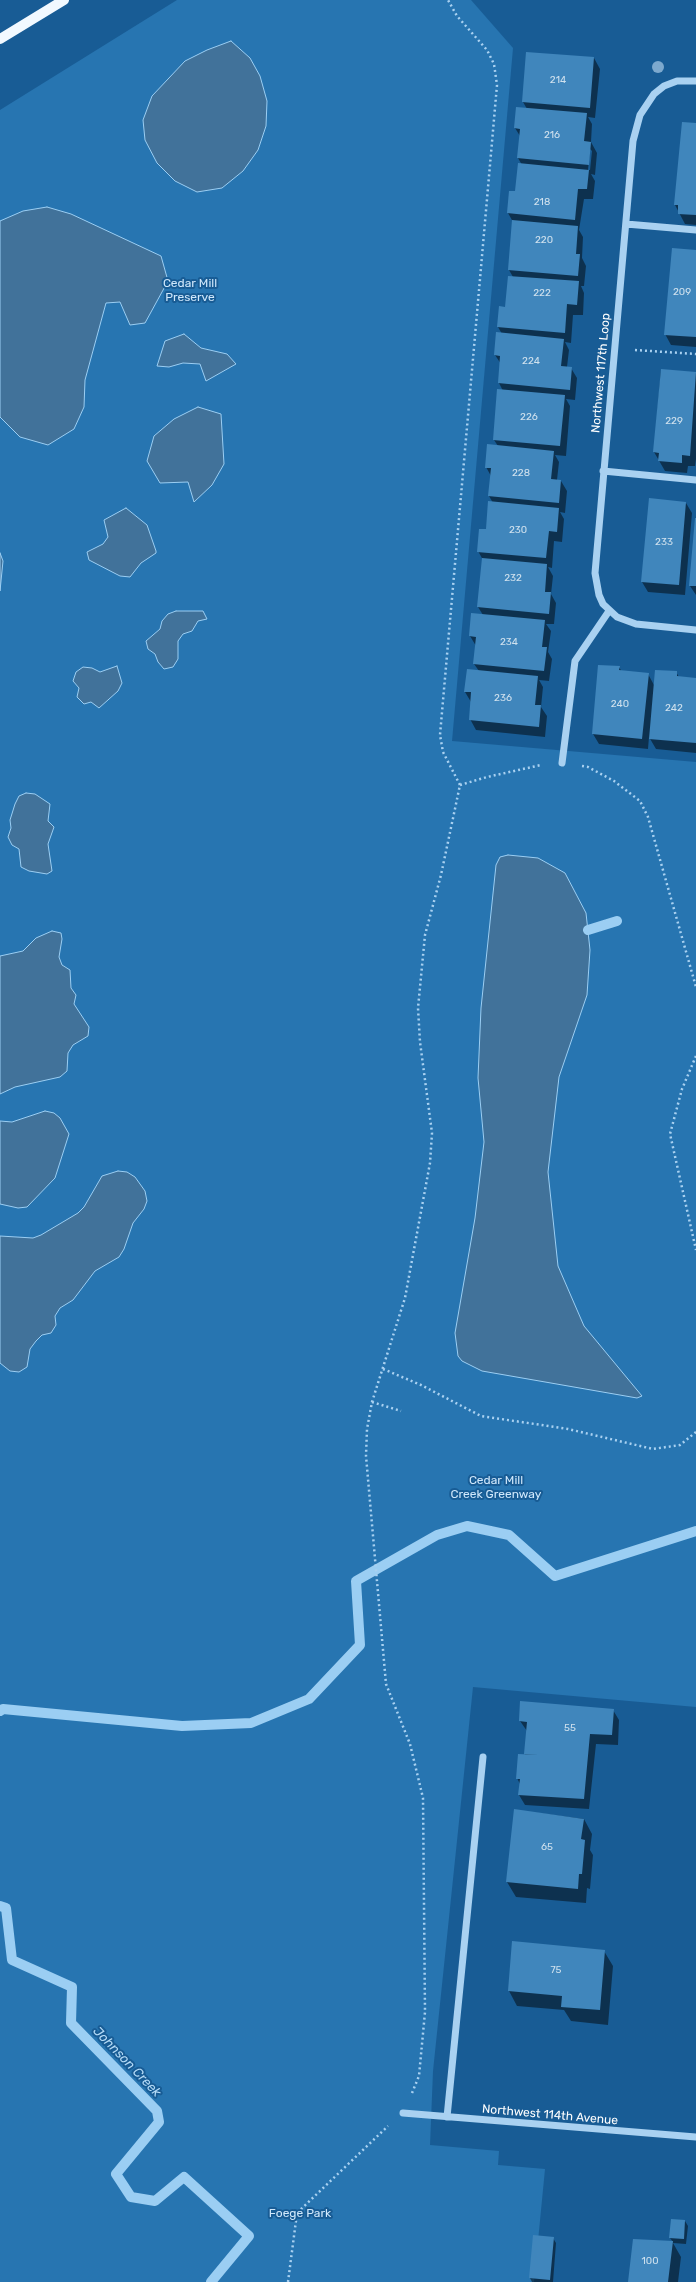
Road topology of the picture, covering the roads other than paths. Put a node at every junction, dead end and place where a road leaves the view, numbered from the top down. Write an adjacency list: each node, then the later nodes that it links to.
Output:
1 (64, 0): 2 (main road)
2 (0, 40)
3 (696, 81): 4 (street, Northwest 117th Loop)
4 (626, 224): 5 (street); 6 (street, Northwest 117th Loop)
5 (696, 230)
6 (603, 471): 7 (street); 8 (street, Northwest 117th Loop)
7 (696, 480)
8 (609, 611): 9 (street, Northwest 117th Loop); 10 (street)
9 (696, 630)
10 (562, 763)
11 (483, 1757): 13 (street)
12 (403, 2113): 13 (street, Northwest 114th Avenue)
13 (447, 2117): 14 (street, Northwest 114th Avenue)
14 (696, 2138)

